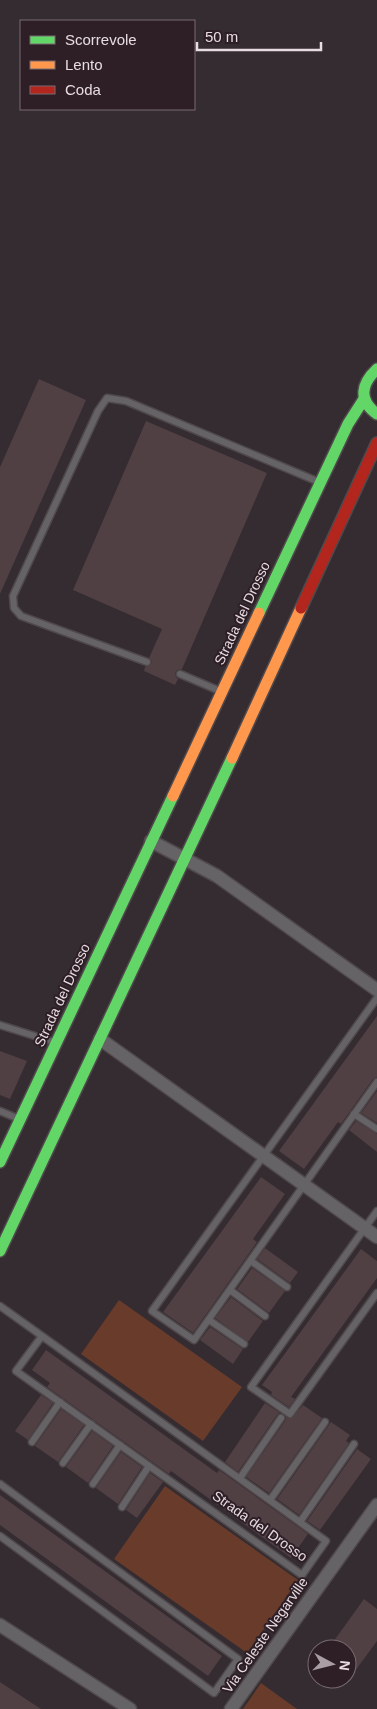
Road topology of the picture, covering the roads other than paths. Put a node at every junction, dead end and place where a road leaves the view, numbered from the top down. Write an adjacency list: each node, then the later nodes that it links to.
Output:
1 (377, 370): 2 (street, Strada del Drosso)
2 (364, 399): 3 (street); 5 (street, Strada del Drosso)
3 (377, 414)
4 (377, 443): 10 (street)
5 (320, 482): 6 (lane); 8 (street, Strada del Drosso)
6 (147, 662)
7 (180, 674): 8 (lane)
8 (221, 692): 9 (street, Strada del Drosso)
9 (151, 841): 10 (street); 15 (street, Strada del Drosso)
10 (186, 859): 11 (street); 14 (street)
11 (377, 990)
12 (377, 998): 21 (lane)
13 (0, 1026): 15 (lane)
14 (100, 1039): 21 (street); 27 (street)
15 (57, 1043): 19 (street, Strada del Drosso)
16 (377, 1082): 18 (lane)
17 (0, 1111): 19 (lane)
18 (354, 1114): 20 (lane); 23 (lane)
19 (20, 1120): 22 (street, Strada del Drosso)
20 (377, 1129)
21 (263, 1155): 23 (street); 36 (lane)
22 (0, 1162)
23 (304, 1185): 25 (street); 28 (lane)
24 (377, 1211): 25 (lane)
25 (364, 1228): 26 (street); 32 (lane)
26 (377, 1237)
27 (0, 1251)
28 (250, 1261): 29 (lane); 30 (lane)
29 (287, 1287)
30 (230, 1290): 35 (lane); 36 (lane)
31 (377, 1293): 32 (lane)
32 (370, 1302): 34 (lane)
33 (0, 1306): 37 (lane, Strada del Drosso)
34 (377, 1308)
35 (265, 1316)
36 (209, 1320): 38 (lane)
37 (42, 1336): 39 (lane, Strada del Drosso); 48 (lane, Strada del Drosso)
38 (244, 1344)
39 (60, 1402): 42 (lane, Strada del Drosso); 43 (lane)
40 (281, 1418): 48 (lane)
41 (324, 1422): 51 (lane)
42 (91, 1424): 45 (lane, Strada del Drosso); 46 (lane)
43 (32, 1442)
44 (354, 1444): 54 (lane)
45 (120, 1445): 47 (lane, Strada del Drosso); 50 (lane)
46 (63, 1463)
47 (149, 1466): 53 (lane); 54 (lane, Strada del Drosso)
48 (240, 1478): 51 (lane, Strada del Drosso)
49 (0, 1484): 55 (lane)
50 (93, 1484)
51 (270, 1500): 54 (lane, Strada del Drosso)
52 (377, 1505): 58 (street, Via Celeste Negarville)
53 (122, 1507)
54 (300, 1522)
55 (0, 1536)
56 (0, 1625): 57 (street)
57 (130, 1709)
58 (231, 1709)

